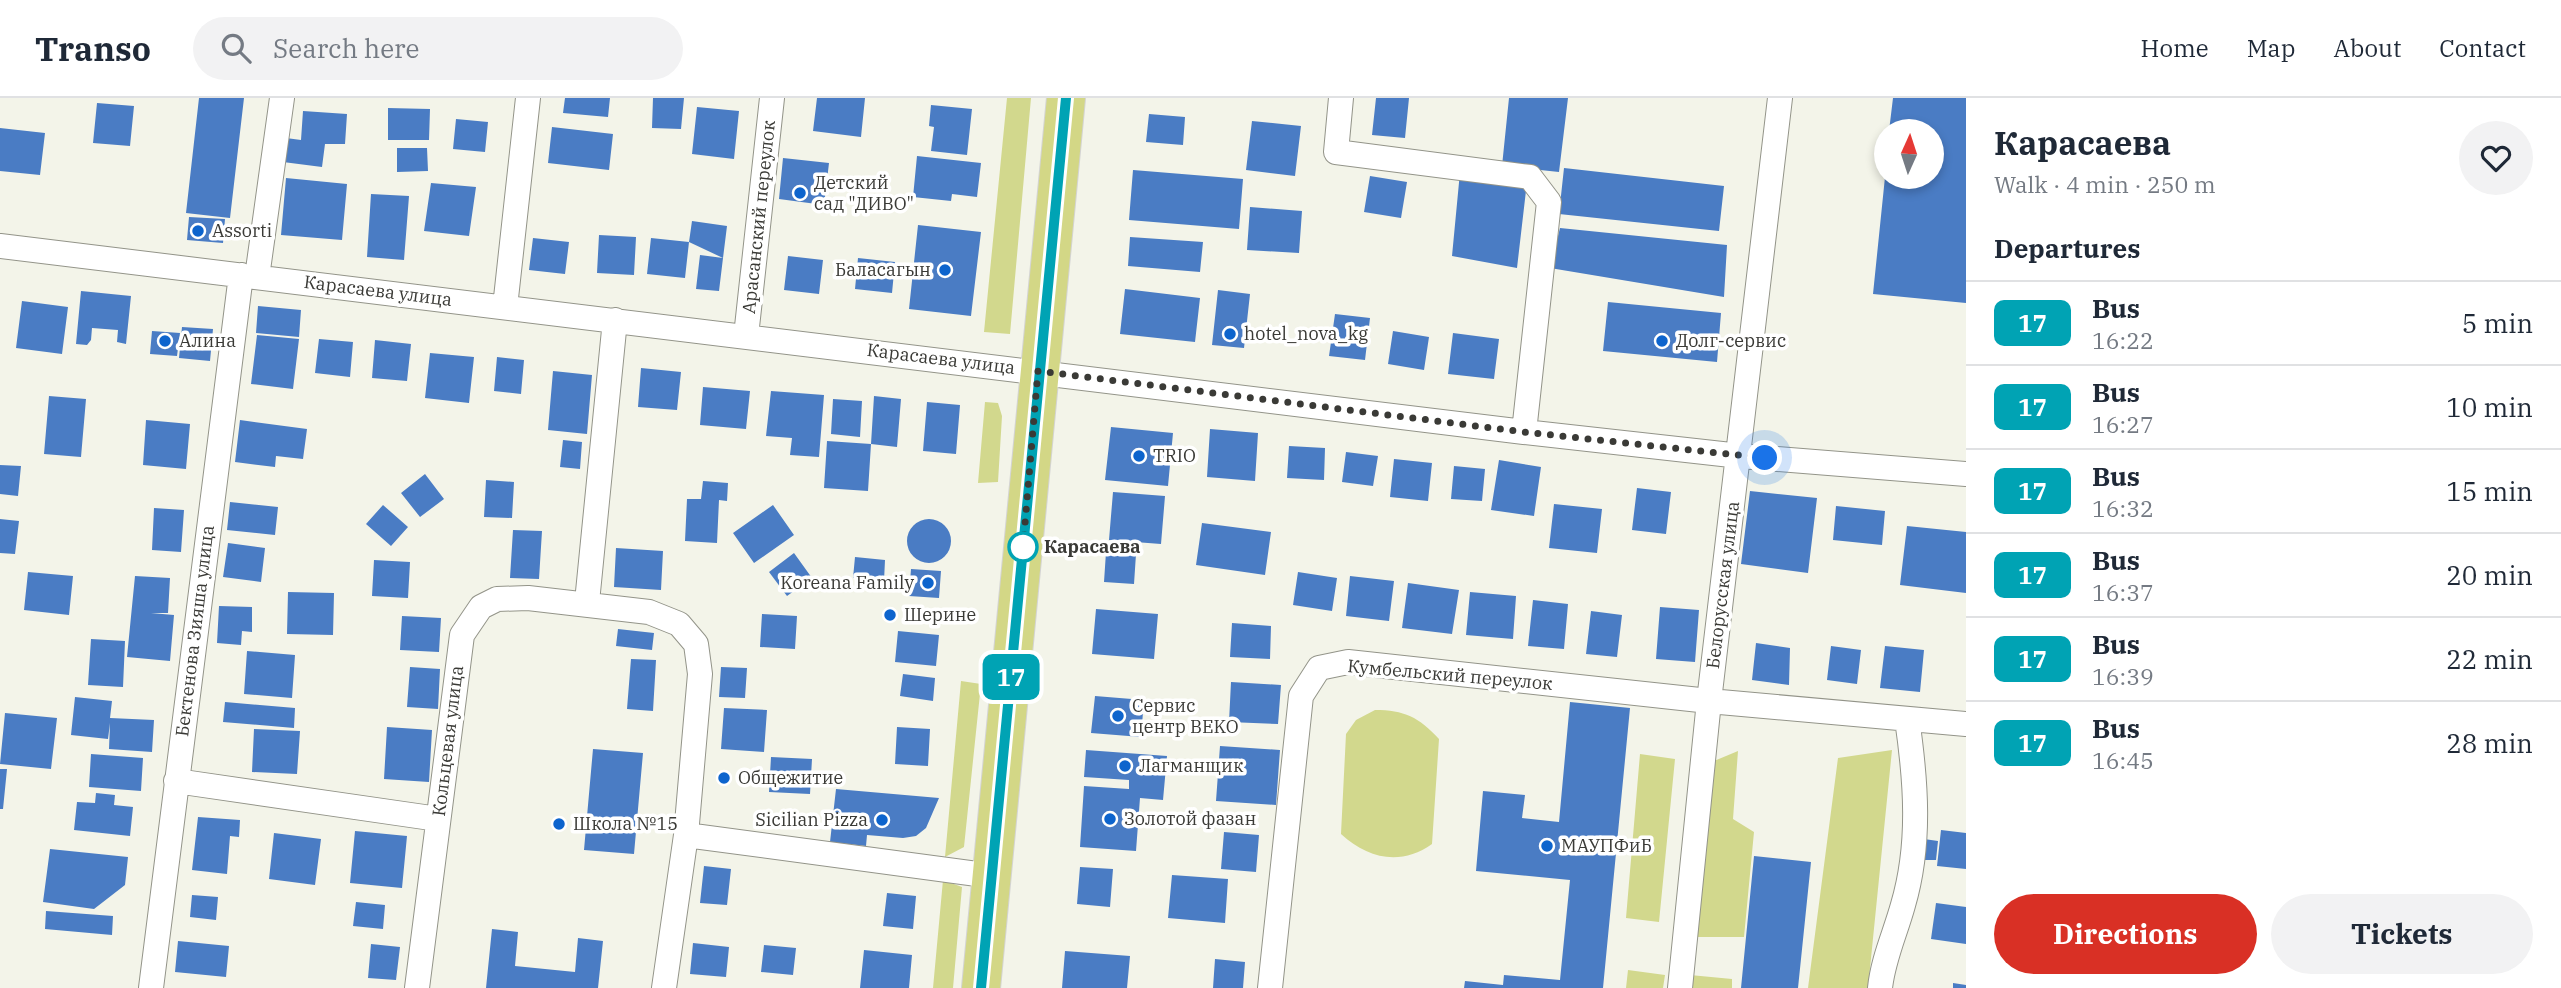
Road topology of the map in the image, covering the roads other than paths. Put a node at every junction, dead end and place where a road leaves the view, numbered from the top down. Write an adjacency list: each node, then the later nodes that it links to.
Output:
1 (282, 98): 8 (street, Бектенова Зияша улица)
2 (528, 98): 9 (street)
3 (772, 98): 11 (street, Арасанский переулок)
4 (1066, 98): 12 (main road)
5 (1341, 98): 13 (street)
6 (1780, 98): 14 (street, Белорусская улица)
7 (0, 246): 8 (street, Карасаева улица)
8 (249, 276): 9 (street, Карасаева улица); 20 (street, Бектенова Зияша улица)
9 (505, 307): 10 (street, Карасаева улица)
10 (615, 320): 11 (street, Карасаева улица); 16 (street)
11 (746, 336): 12 (street, Карасаева улица)
12 (1038, 371): 13 (street, Карасаева улица); 23 (main road)
13 (1524, 432): 14 (street, Карасаева улица)
14 (1740, 456): 15 (street, Карасаева улица); 17 (street, Белорусская улица)
15 (1966, 474)
16 (587, 602): 21 (street, Кольцевая улица); 22 (street, Кольцевая улица)
17 (1709, 701): 18 (street, Кумбельский переулок); 28 (street, Кумбельский переулок); 29 (street, Белорусская улица)
18 (1907, 719): 19 (street, Кумбельский переулок); 30 (street)
19 (1966, 724)
20 (176, 781): 21 (street); 24 (street, Бектенова Зияша улица)
21 (438, 818): 25 (street, Кольцевая улица)
22 (686, 835): 23 (street); 26 (street, Кольцевая улица)
23 (992, 876): 27 (main road)
24 (151, 988)
25 (416, 988)
26 (664, 988)
27 (981, 988)
28 (1270, 988)
29 (1680, 988)
30 (1880, 988)

